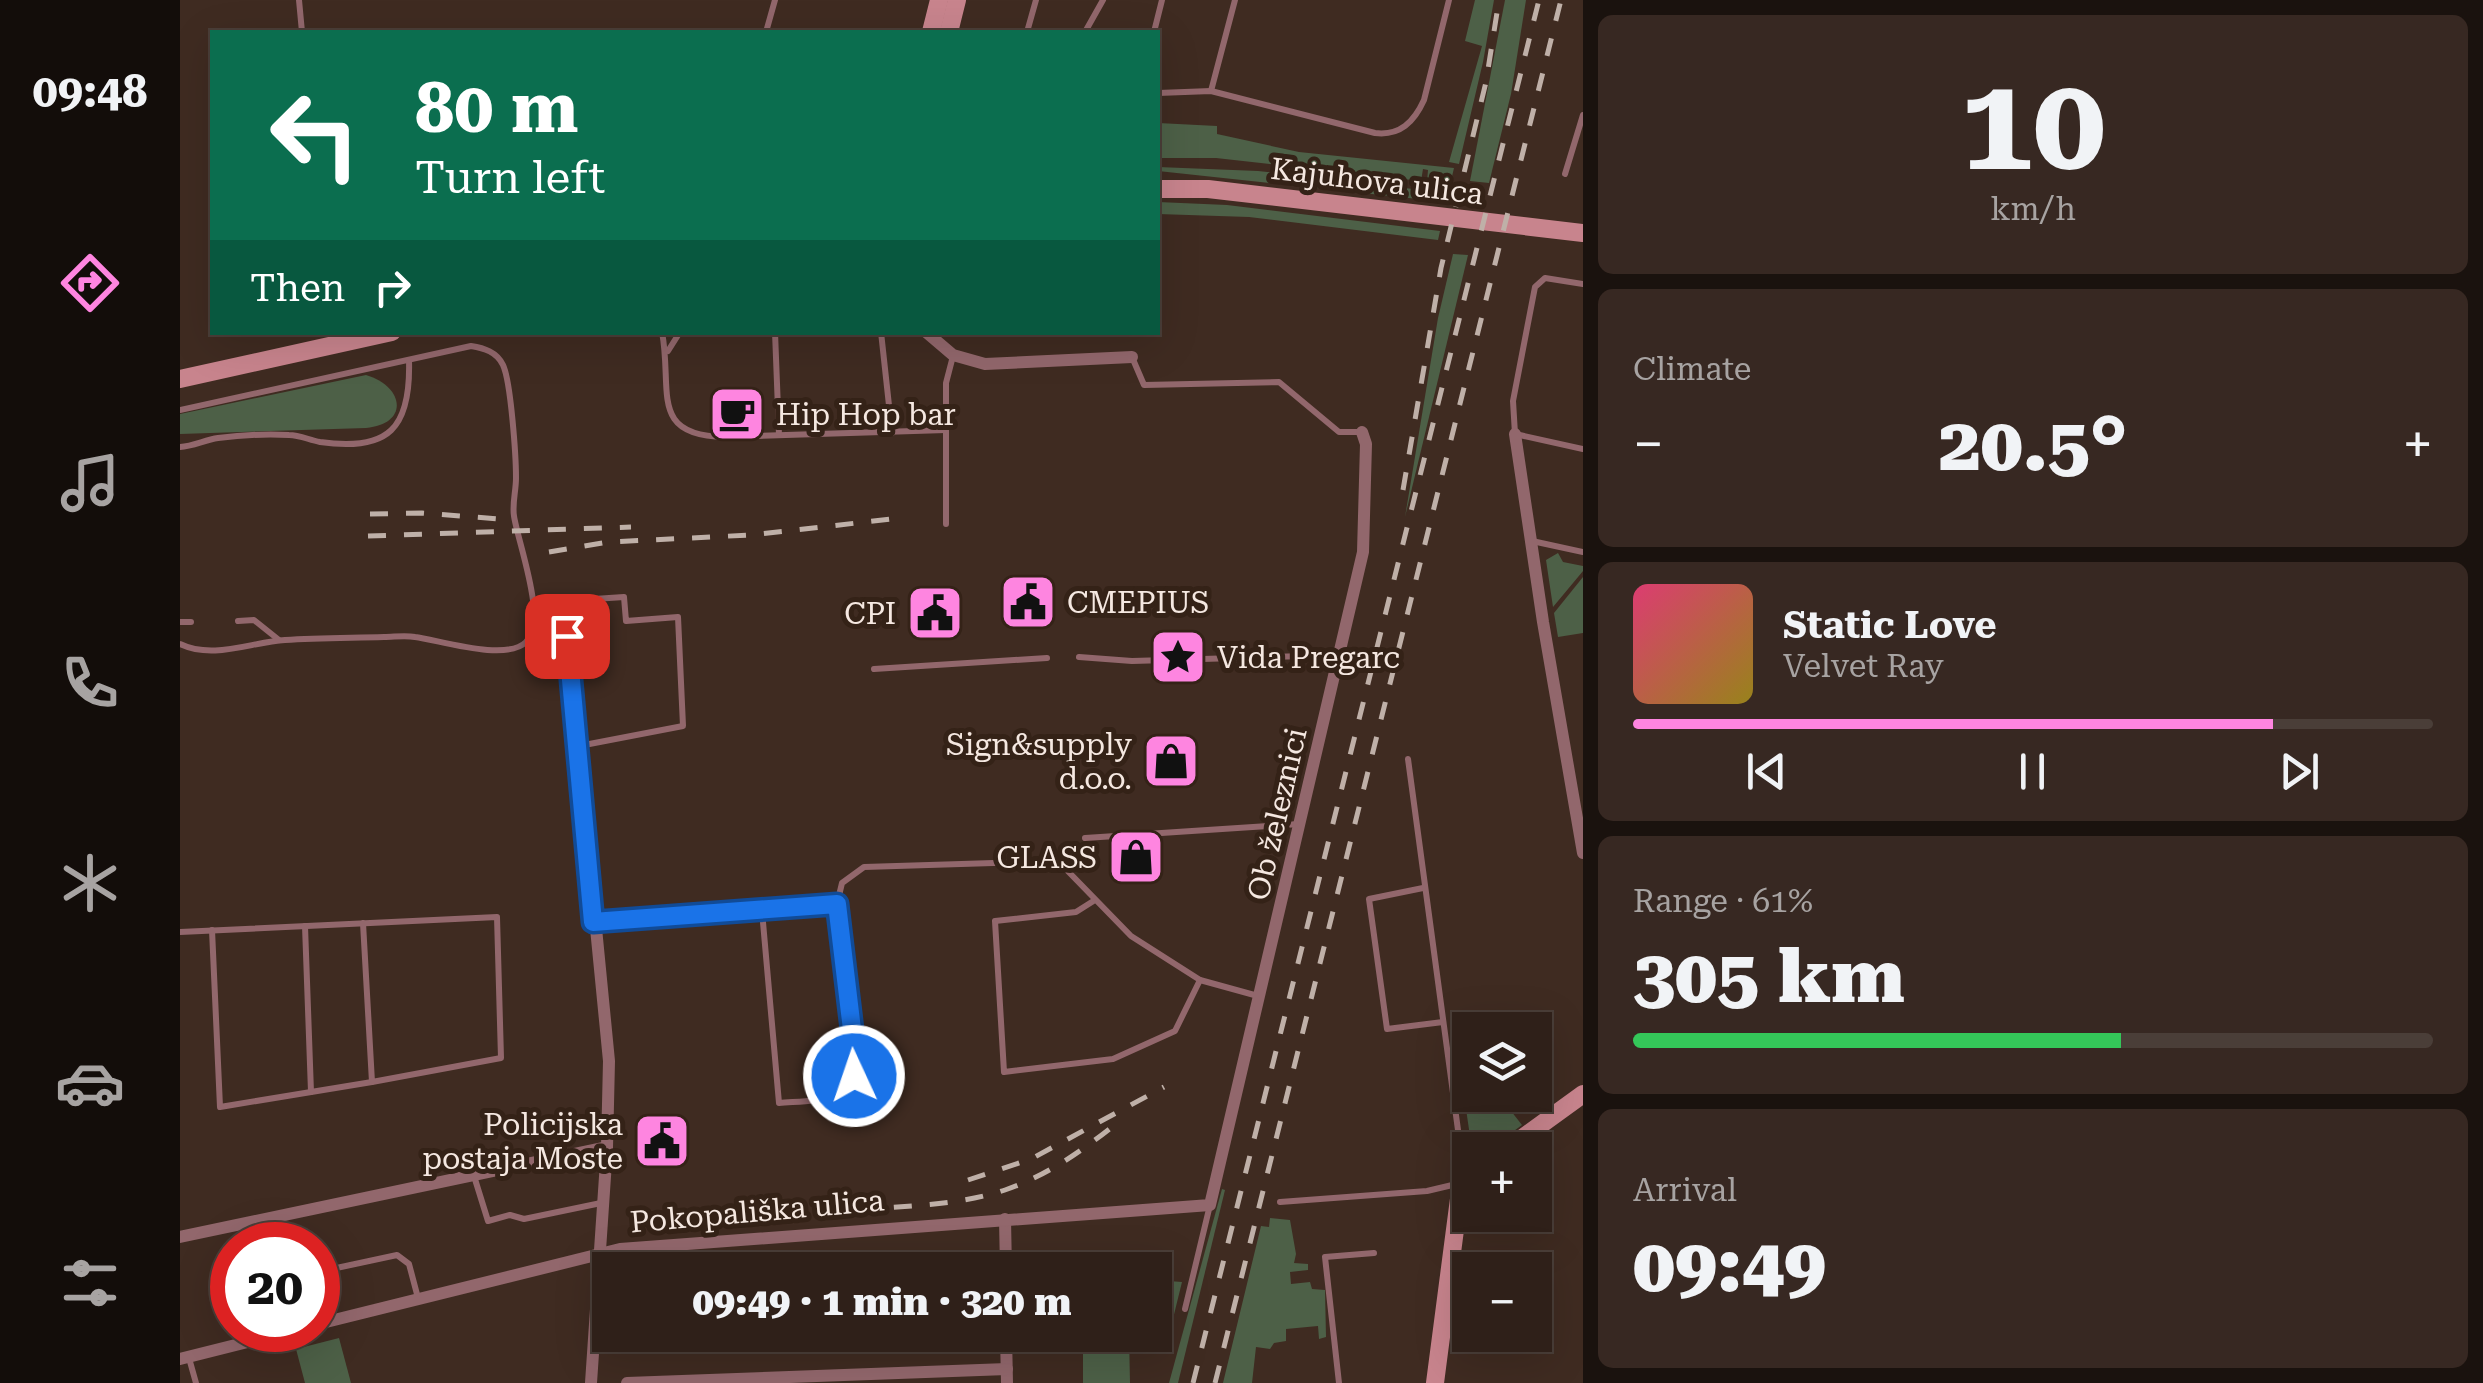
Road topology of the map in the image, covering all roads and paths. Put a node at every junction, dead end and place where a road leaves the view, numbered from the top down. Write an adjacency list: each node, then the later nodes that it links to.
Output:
1 (299, 0): 10 (lane)
2 (774, 0): 11 (lane)
3 (939, 0): 12 (main road)
4 (958, 0): 13 (main road)
5 (1036, 0): 14 (lane)
6 (1103, 0): 15 (lane)
7 (1162, 0): 16 (lane)
8 (1235, 0): 17 (lane)
9 (1450, 0): 17 (lane)
10 (302, 30)
11 (766, 30)
12 (932, 30)
13 (950, 30)
14 (1028, 30)
15 (1087, 30)
16 (1154, 30)
17 (1211, 91): 18 (lane)
18 (1160, 93)
19 (1583, 115): 20 (lane)
20 (1565, 174)
21 (1160, 187): 22 (main road, Kajuhova ulica)
22 (1583, 233)
23 (1583, 284): 40 (lane)
24 (378, 335): 34 (main road)
25 (663, 335): 30 (lane)
26 (678, 335): 30 (lane)
27 (774, 335): 39 (lane)
28 (881, 335): 38 (lane)
29 (930, 335): 31 (street)
30 (667, 352): 39 (lane)
31 (953, 355): 32 (street); 36 (lane)
32 (1132, 357): 37 (lane)
33 (409, 360): 35 (lane); 41 (lane); 50 (lane)
34 (180, 379)
35 (180, 410)
36 (946, 430): 38 (lane); 43 (lane)
37 (1362, 432): 52 (street, Ob železnici)
38 (892, 433): 39 (lane)
39 (779, 434)
40 (1515, 434): 42 (lane); 44 (street)
41 (180, 447)
42 (1583, 449)
43 (946, 524)
44 (1531, 541): 45 (lane); 60 (street)
45 (1583, 552)
46 (564, 602): 56 (street); 56 (lane)
47 (238, 621): 50 (lane)
48 (180, 622): 49 (lane)
49 (191, 622)
50 (279, 640): 51 (lane)
51 (180, 644)
52 (1340, 656): 53 (lane); 58 (street, Ob železnici)
53 (1079, 657)
54 (1047, 658): 55 (lane)
55 (874, 670)
56 (577, 746): 65 (street)
57 (1408, 760): 61 (lane)
58 (1300, 824): 59 (lane); 71 (street, Ob železnici)
59 (1085, 838)
60 (1583, 853)
61 (1423, 888): 72 (lane); 72 (lane)
62 (1095, 900): 63 (lane); 70 (lane); 70 (lane)
63 (837, 904): 64 (lane); 64 (lane)
64 (762, 911): 65 (lane)
65 (593, 922): 78 (street)
66 (364, 924): 67 (lane); 73 (lane); 73 (lane)
67 (306, 926): 68 (lane); 74 (lane)
68 (212, 930): 69 (lane); 74 (lane)
69 (180, 932)
70 (1200, 980): 71 (lane)
71 (1260, 996): 83 (street, Ob železnici)
72 (1443, 1022): 76 (lane)
73 (372, 1082): 74 (lane)
74 (311, 1092)
75 (1583, 1094): 77 (main road)
76 (1460, 1132)
77 (1531, 1132)
78 (607, 1147): 79 (street); 81 (street)
79 (474, 1175): 81 (lane); 86 (street)
80 (1452, 1184): 82 (lane)
81 (603, 1202): 87 (street)
82 (1280, 1202)
83 (1210, 1205): 84 (street, Pokopališka ulica); 94 (lane)
84 (1005, 1219): 88 (street, Pokopališka ulica); 89 (street)
85 (1455, 1232): 104 (main road)
86 (180, 1237)
87 (599, 1252)
88 (617, 1252)
89 (1006, 1252)
90 (1374, 1253): 103 (lane)
91 (592, 1256): 93 (street, Pokopališka ulica)
92 (340, 1267): 93 (lane)
93 (418, 1299): 95 (street, Pokopališka ulica)
94 (1184, 1309)
95 (340, 1318)
96 (210, 1351): 98 (street)
97 (593, 1352): 101 (street)
98 (184, 1358): 100 (lane)
99 (1007, 1376): 102 (street)
100 (196, 1383)
101 (591, 1383)
102 (626, 1383)
103 (1339, 1383)
104 (1435, 1383)

